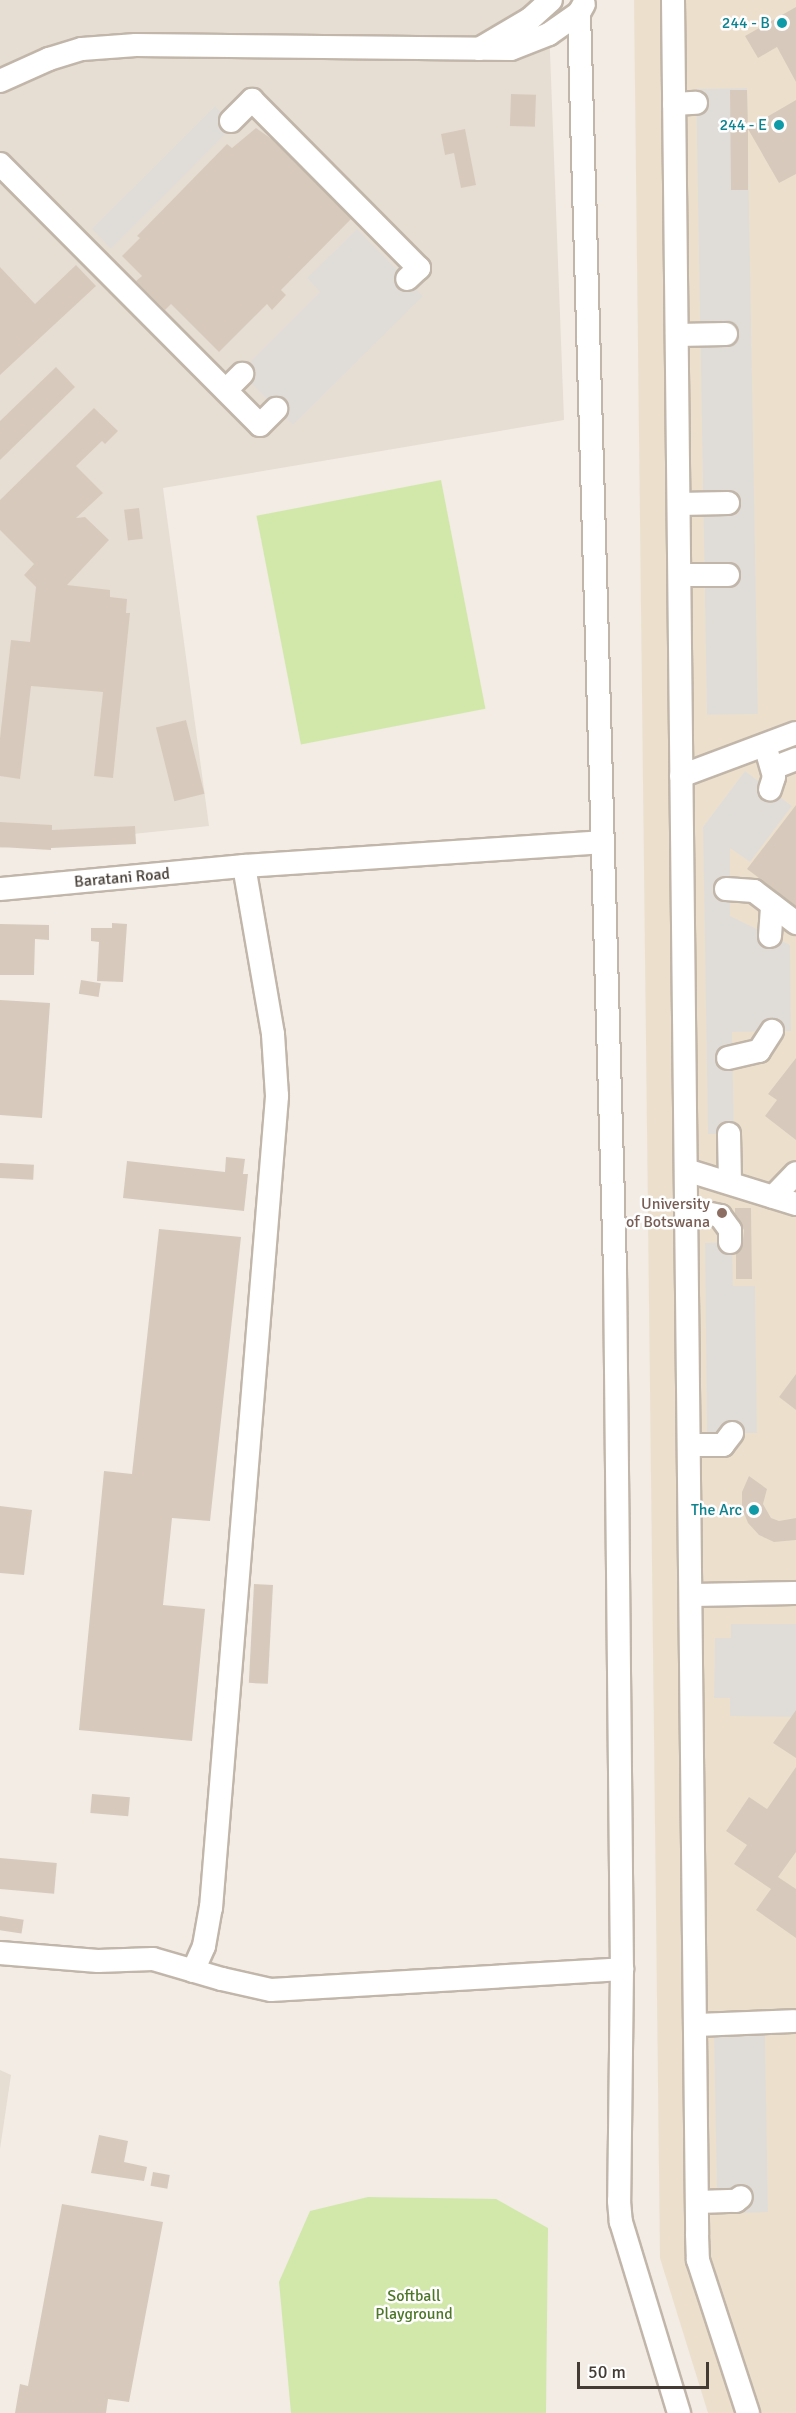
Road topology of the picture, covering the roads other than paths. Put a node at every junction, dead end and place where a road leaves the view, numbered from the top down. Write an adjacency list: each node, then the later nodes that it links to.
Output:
1 (551, 0): 4 (street)
2 (673, 0): 10 (street)
3 (583, 7): 4 (street); 22 (street)
4 (478, 50): 5 (street)
5 (0, 81)
6 (231, 121): 8 (street)
7 (0, 164): 12 (street)
8 (407, 279)
9 (726, 334): 10 (street)
10 (677, 335): 15 (street)
11 (242, 374): 12 (street)
12 (226, 390): 13 (street)
13 (276, 409)
14 (728, 503): 15 (street)
15 (679, 504): 17 (street)
16 (728, 575): 17 (street)
17 (680, 576): 21 (street)
18 (796, 733): 19 (street)
19 (765, 745): 20 (street); 21 (street)
20 (796, 759)
21 (681, 776): 32 (street)
22 (601, 842): 23 (street, Baratani Road); 44 (street)
23 (244, 866): 24 (street, Baratani Road); 45 (street)
24 (0, 889)
25 (726, 890): 26 (street)
26 (772, 905): 27 (street); 28 (street)
27 (796, 924)
28 (770, 936)
29 (772, 1031): 30 (street)
30 (728, 1058)
31 (729, 1134): 34 (street)
32 (686, 1170): 34 (street); 37 (street)
33 (796, 1173): 35 (street)
34 (730, 1183): 35 (street)
35 (773, 1197): 36 (street)
36 (796, 1204)
37 (687, 1209): 38 (street); 40 (street)
38 (730, 1242)
39 (732, 1433): 40 (street)
40 (689, 1445): 42 (street)
41 (796, 1593): 42 (street)
42 (692, 1595): 47 (street)
43 (0, 1953): 45 (street)
44 (622, 1969): 45 (street); 50 (street)
45 (193, 1971)
46 (794, 2021): 47 (street)
47 (696, 2025): 49 (street)
48 (741, 2197): 49 (street)
49 (698, 2202): 51 (street)
50 (679, 2413)
51 (748, 2413)

